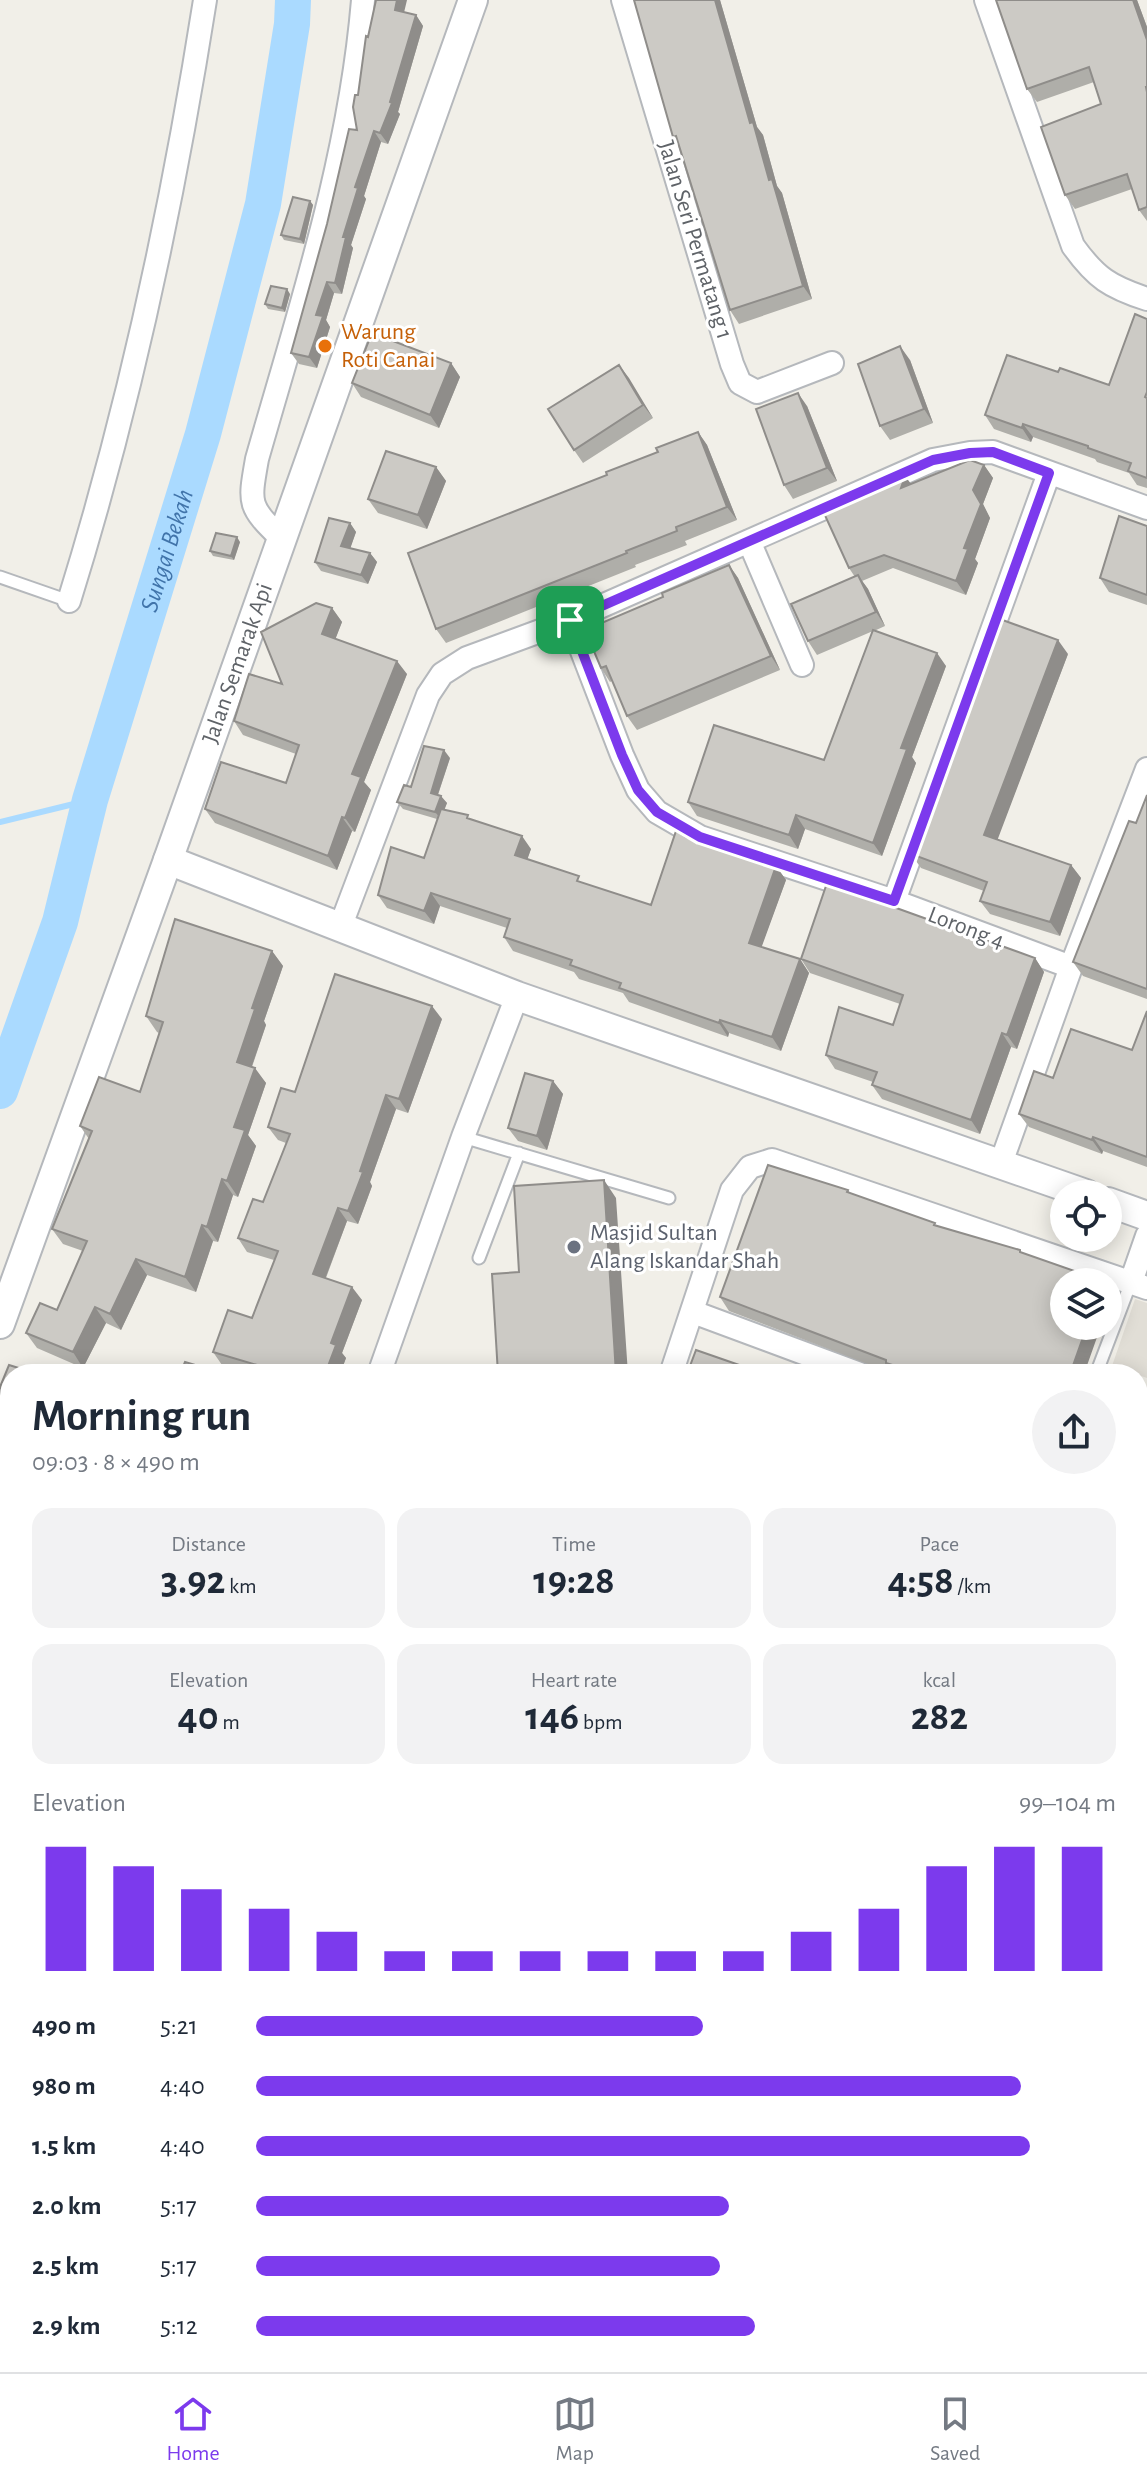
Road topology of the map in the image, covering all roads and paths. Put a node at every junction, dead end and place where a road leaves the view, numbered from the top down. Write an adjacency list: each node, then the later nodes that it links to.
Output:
1 (205, 0): 13 (street)
2 (363, 0): 10 (street)
3 (473, 0): 10 (street, Jalan Semarak Api)
4 (623, 0): 7 (street, Jalan Seri Permatang 1)
5 (986, 0): 6 (street)
6 (1147, 299)
7 (832, 363)
8 (1049, 473): 9 (street); 11 (street); 18 (street)
9 (1147, 508)
10 (281, 538): 17 (street, Jalan Semarak Api)
11 (749, 541): 14 (street); 15 (street)
12 (0, 577): 13 (lane)
13 (69, 601)
14 (570, 620): 18 (street, Lorong 4); 19 (street)
15 (802, 665)
16 (1147, 769): 20 (street)
17 (168, 860): 19 (street); 33 (street, Jalan Semarak Api)
18 (894, 901): 20 (street, Lorong 4)
19 (341, 925): 21 (street)
20 (1071, 967): 24 (street)
21 (517, 996): 22 (street); 24 (street)
22 (463, 1137): 23 (lane); 34 (street)
23 (519, 1153): 26 (lane); 30 (lane)
24 (1001, 1163): 25 (street)
25 (1050, 1181)
26 (669, 1198)
27 (1122, 1207): 28 (street)
28 (1147, 1216)
29 (1147, 1236): 31 (street)
30 (479, 1258)
31 (1139, 1285): 32 (street); 37 (lane)
32 (693, 1312): 35 (street); 36 (street)
33 (0, 1324)
34 (383, 1364)
35 (675, 1364)
36 (832, 1364)
37 (1101, 1364)

